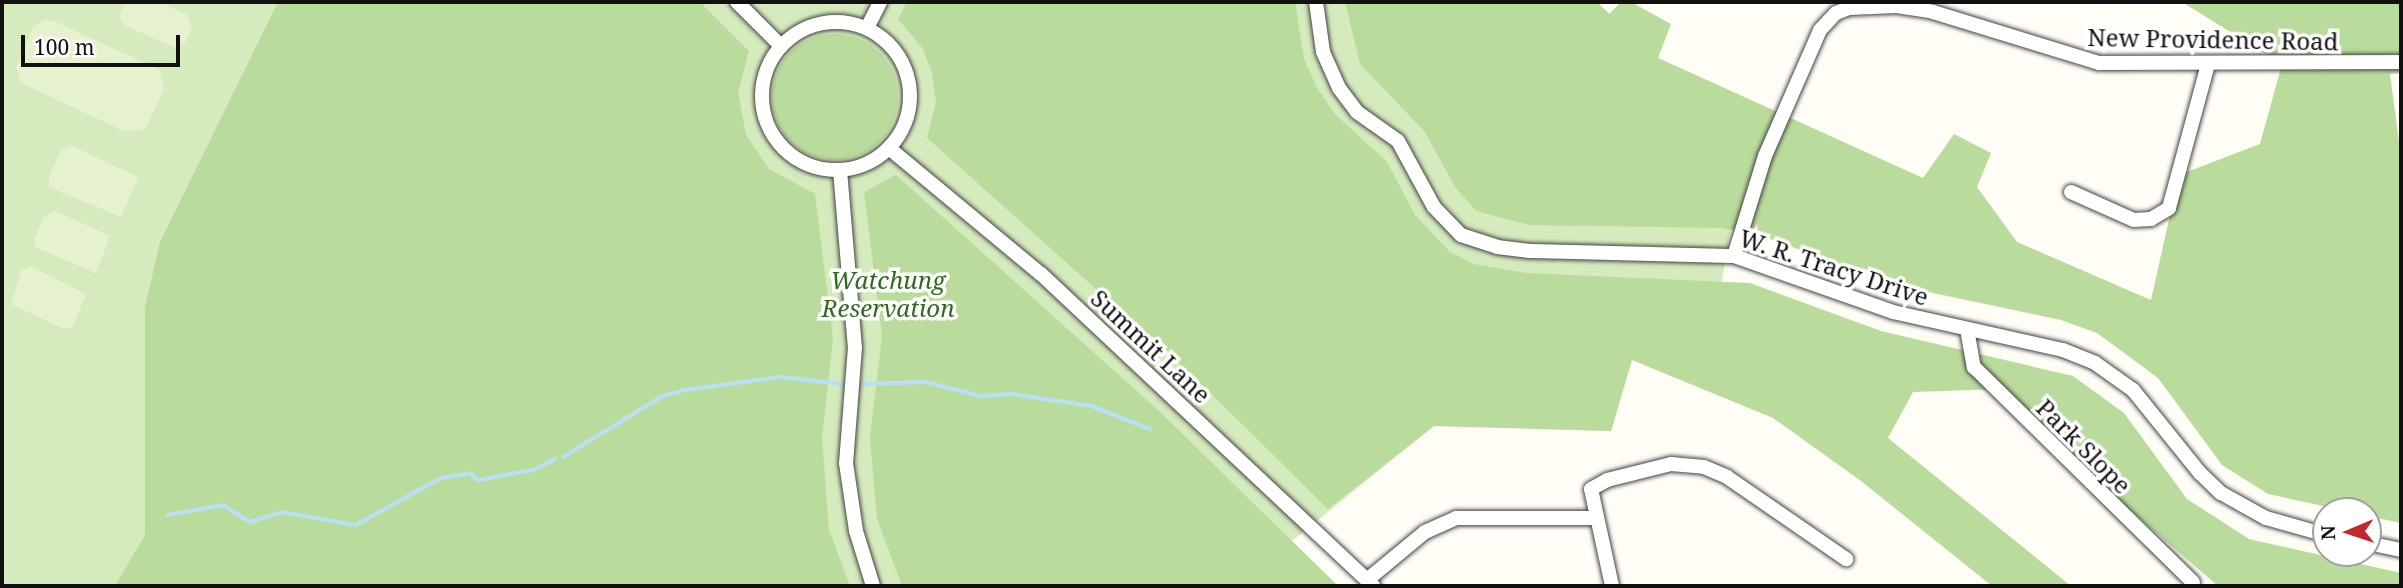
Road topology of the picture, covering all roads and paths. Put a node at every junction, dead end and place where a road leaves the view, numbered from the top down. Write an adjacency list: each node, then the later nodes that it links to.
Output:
1 (737, 2): 6 (street)
2 (880, 2): 5 (street)
3 (1316, 2): 12 (street, W. R. Tracy Drive)
4 (1844, 5): 8 (street, New Providence Road); 12 (street, New Providence Road)
5 (867, 28): 6 (street); 9 (street)
6 (781, 46): 10 (street)
7 (2401, 62): 8 (street, New Providence Road)
8 (2208, 64): 11 (street)
9 (889, 148): 10 (street); 20 (street, Summit Lane)
10 (840, 170): 21 (street)
11 (2071, 192)
12 (1734, 256): 13 (street, W. R. Tracy Drive)
13 (1967, 329): 15 (street, W. R. Tracy Drive); 19 (street, Park Slope)
14 (1596, 518): 18 (street); 20 (street); 22 (street)
15 (2312, 531)
16 (2382, 546): 17 (street)
17 (2401, 550)
18 (1846, 559)
19 (2193, 582)
20 (1370, 583)
21 (873, 586)
22 (1612, 586)

